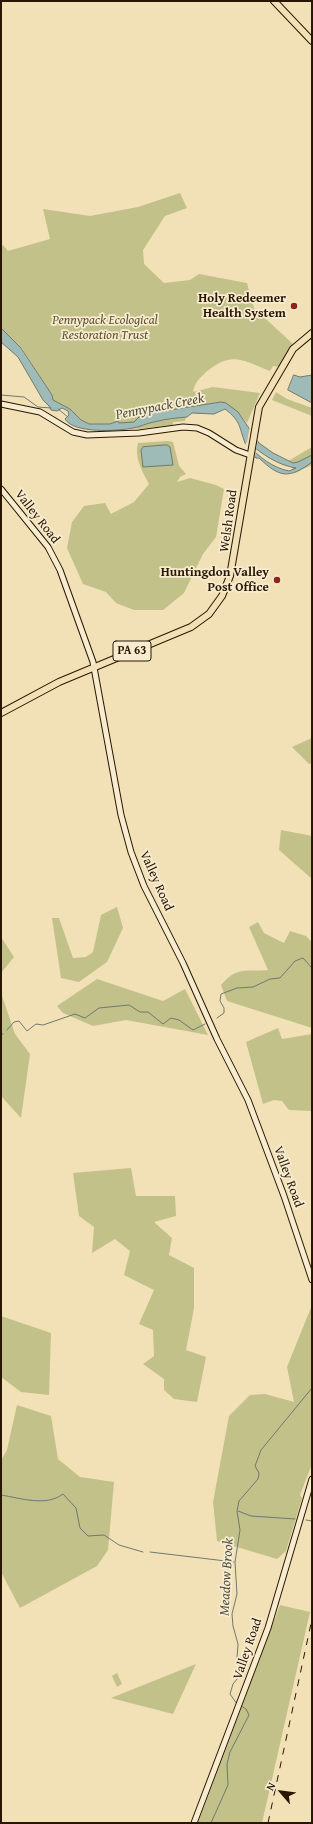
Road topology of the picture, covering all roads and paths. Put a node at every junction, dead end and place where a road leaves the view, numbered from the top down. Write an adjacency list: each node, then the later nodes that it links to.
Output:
1 (274, 1): 2 (main road)
2 (312, 41)
3 (312, 333): 5 (main road, Welsh Road / PA 63)
4 (1, 404): 5 (main road)
5 (250, 454): 7 (main road, Welsh Road / PA 63)
6 (1, 489): 7 (main road, Valley Road)
7 (94, 667): 8 (main road, Welsh Road / PA 63); 9 (main road, Valley Road)
8 (1, 713)
9 (312, 1280)
10 (312, 1479): 11 (main road, Valley Road)
11 (194, 1823)

